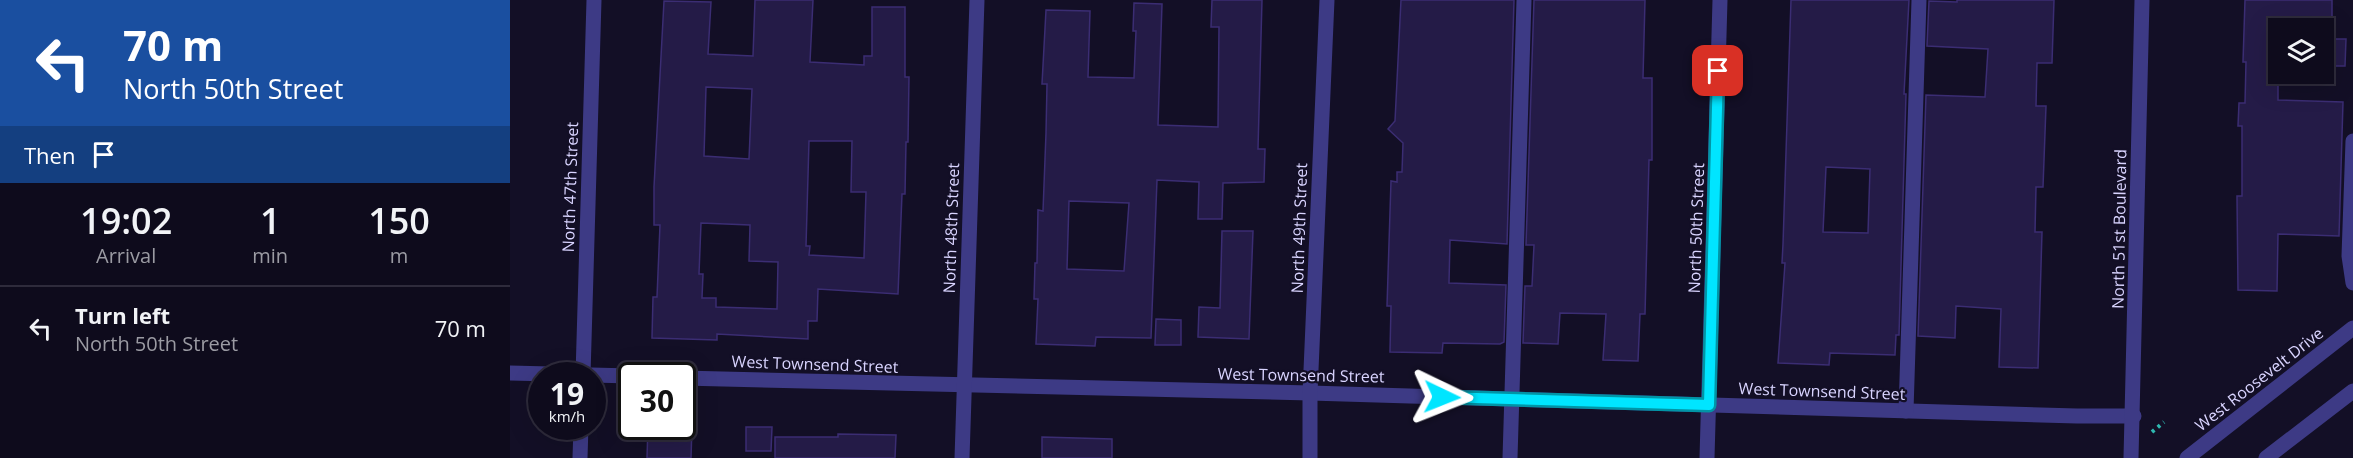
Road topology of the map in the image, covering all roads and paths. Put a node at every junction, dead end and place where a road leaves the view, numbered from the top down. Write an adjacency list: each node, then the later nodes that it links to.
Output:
1 (594, 0): 11 (street, North 47th Street)
2 (977, 0): 15 (street, North 48th Street)
3 (1327, 0): 17 (street, North 49th Street)
4 (1524, 0): 18 (street)
5 (1720, 0): 19 (street, North 50th Street)
6 (1919, 0): 20 (street)
7 (2142, 0): 21 (street, North 51st Boulevard)
8 (2353, 141): 9 (street)
9 (2353, 283)
10 (2353, 328): 29 (street, West Roosevelt Drive)
11 (583, 362)
12 (510, 373): 13 (street)
13 (528, 373)
14 (696, 378): 15 (street, West Townsend Street)
15 (964, 386): 17 (street, West Townsend Street); 24 (street, North 48th Street)
16 (2353, 391): 30 (street)
17 (1310, 393): 18 (street, West Townsend Street); 25 (street, North 49th Street)
18 (1511, 399): 19 (street, West Townsend Street); 26 (street)
19 (1709, 405): 20 (street, West Townsend Street); 27 (street, North 50th Street)
20 (1906, 411): 21 (street, West Townsend Street)
21 (2134, 416): 28 (street, North 51st Boulevard)
22 (581, 440): 23 (street)
23 (580, 458)
24 (962, 458)
25 (1310, 458)
26 (1510, 458)
27 (1707, 458)
28 (2132, 458)
29 (2187, 458)
30 (2266, 458)

